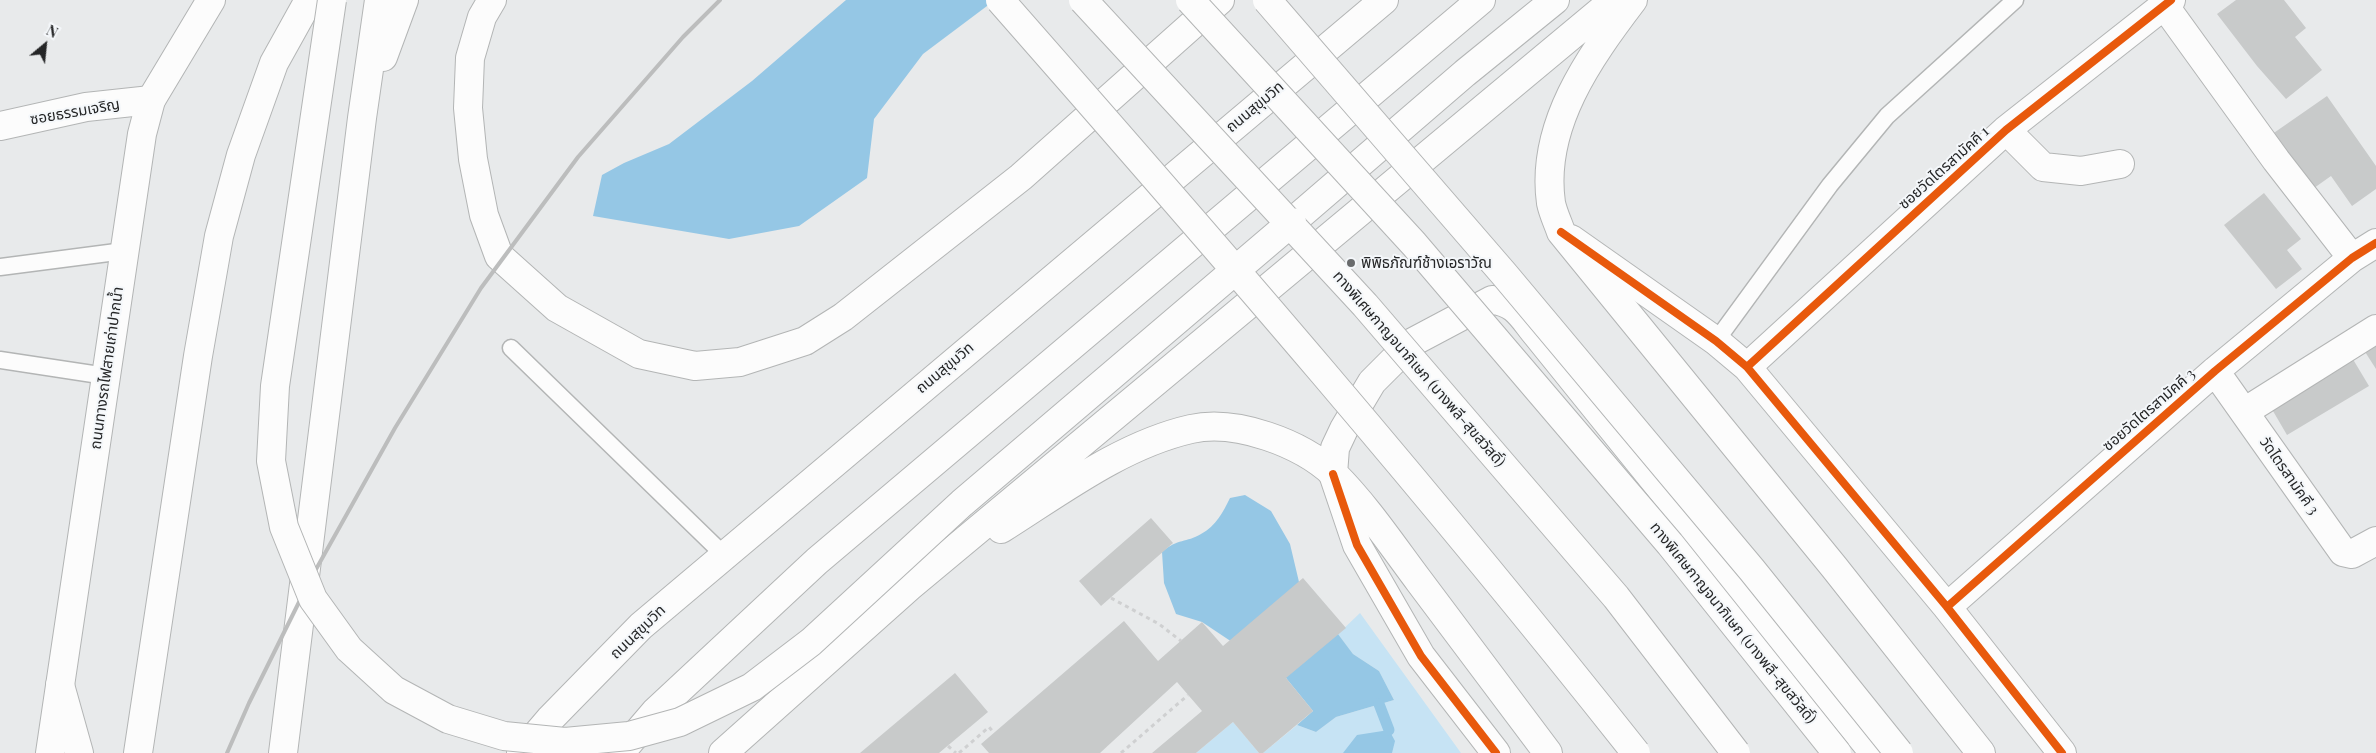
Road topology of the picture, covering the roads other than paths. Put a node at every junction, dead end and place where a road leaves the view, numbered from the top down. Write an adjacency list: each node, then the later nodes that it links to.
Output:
1 (211, 0): 19 (main road, ถนนทางรถไฟสายเก่าปากน้ำ)
2 (309, 0): 46 (main road)
3 (332, 0): 14 (main road, bridge)
4 (379, 0): 20 (main road)
5 (404, 0): 20 (main road)
6 (492, 0): 10 (main road)
7 (1000, 0): 53 (main road, bridge)
8 (1083, 0): 54 (main road, ทางพิเศษกาญจนาภิเษก (บางพลี-สุขสวัสดิ์), bridge)
9 (1190, 0): 55 (main road, ทางพิเศษกาญจนาภิเษก (บางพลี-สุขสวัสดิ์), bridge)
10 (1220, 0)
11 (1267, 0): 57 (main road, bridge)
12 (1384, 0): 39 (main road, ถนนสุขุมวิท)
13 (1481, 0): 49 (main road)
14 (1555, 0)
15 (1614, 0): 40 (main road)
16 (1633, 0): 24 (main road)
17 (2015, 0): 30 (lane)
18 (2167, 3): 22 (main road, ซอยวัดไตรสามัคคี 1); 27 (main road)
19 (151, 100): 21 (main road, ซอยธรรมเจริญ); 26 (main road, ถนนทางรถไฟสายเก่าปากน้ำ)
20 (362, 118): 47 (main road)
21 (0, 126)
22 (2006, 130): 23 (main road); 33 (main road, ซอยวัดไตรสามัคคี 1)
23 (2120, 164)
24 (1561, 232): 30 (main road); 58 (main road)
25 (2376, 243): 27 (main road, ซอยวัดไตรสามัคคี 3)
26 (124, 251): 28 (lane); 35 (main road, ถนนทางรถไฟสายเก่าปากน้ำ)
27 (2352, 258): 34 (main road, ซอยวัดไตรสามัคคี 3)
28 (0, 267)
29 (2376, 329): 36 (main road)
30 (1716, 341): 33 (main road)
31 (511, 348): 39 (lane)
32 (0, 360): 35 (lane)
33 (1747, 367): 41 (main road)
34 (2214, 371): 36 (main road, วัดไตรสามัคคี 3); 41 (main road, ซอยวัดไตรสามัคคี 3)
35 (106, 376): 42 (main road, ถนนทางรถไฟสายเก่าปากน้ำ)
36 (2244, 412): 38 (main road, วัดไตรสามัคคี 3)
37 (1333, 474): 40 (main road); 51 (main road); 52 (main road); 56 (main road)
38 (2376, 541)
39 (724, 555): 48 (main road, ถนนสุขุมวิท)
40 (909, 587): 50 (main road)
41 (1947, 606): 59 (main road)
42 (60, 685): 43 (main road, ถนนทางรถไฟสายเก่าปากน้ำ); 44 (main road); 45 (main road)
43 (50, 753)
44 (64, 753)
45 (79, 753)
46 (138, 753)
47 (283, 753)
48 (522, 753)
49 (620, 753)
50 (723, 753)
51 (1496, 753)
52 (1548, 753)
53 (1636, 753)
54 (1736, 753)
55 (1837, 753)
56 (1874, 753)
57 (1899, 753)
58 (1981, 753)
59 (2062, 753)

